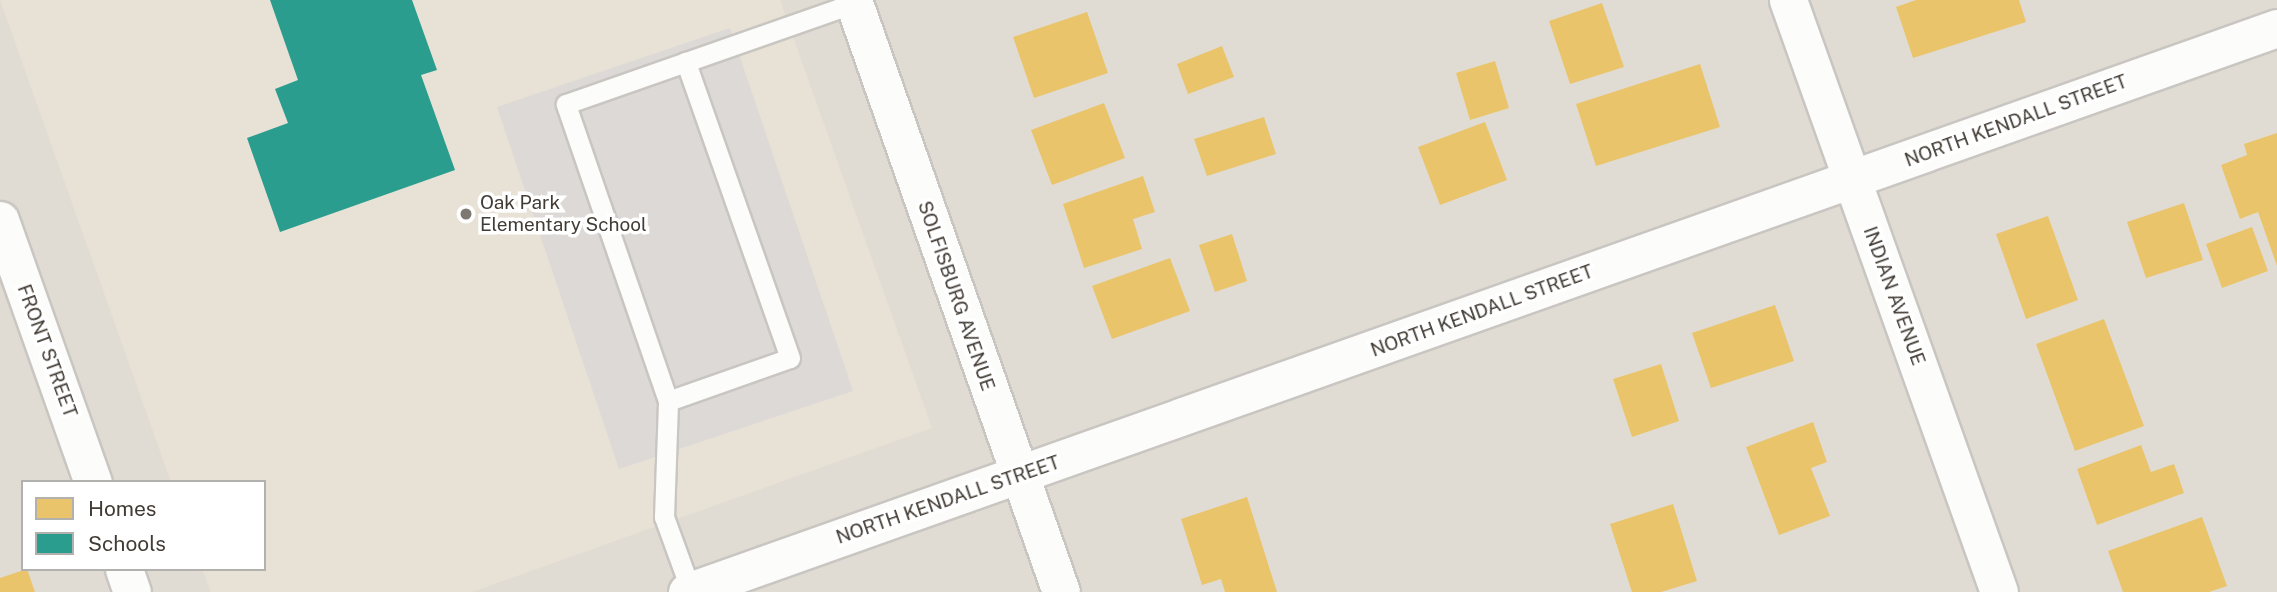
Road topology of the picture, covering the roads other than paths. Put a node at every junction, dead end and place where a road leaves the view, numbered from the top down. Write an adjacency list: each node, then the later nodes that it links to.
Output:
1 (1788, 0): 5 (street, INDIAN AVENUE)
2 (853, 1): 4 (lane); 8 (street, SOLFISBURG AVENUE)
3 (2277, 28): 5 (street, NORTH KENDALL STREET)
4 (686, 62): 7 (lane); 7 (lane)
5 (1852, 179): 8 (street, NORTH KENDALL STREET); 14 (street, INDIAN AVENUE)
6 (0, 220): 9 (street, FRONT STREET)
7 (668, 401): 11 (lane)
8 (1019, 475): 11 (street, NORTH KENDALL STREET); 13 (street, SOLFISBURG AVENUE)
9 (92, 480)
10 (125, 571): 12 (street)
11 (689, 591)
12 (132, 592)
13 (1061, 592)
14 (2000, 592)

